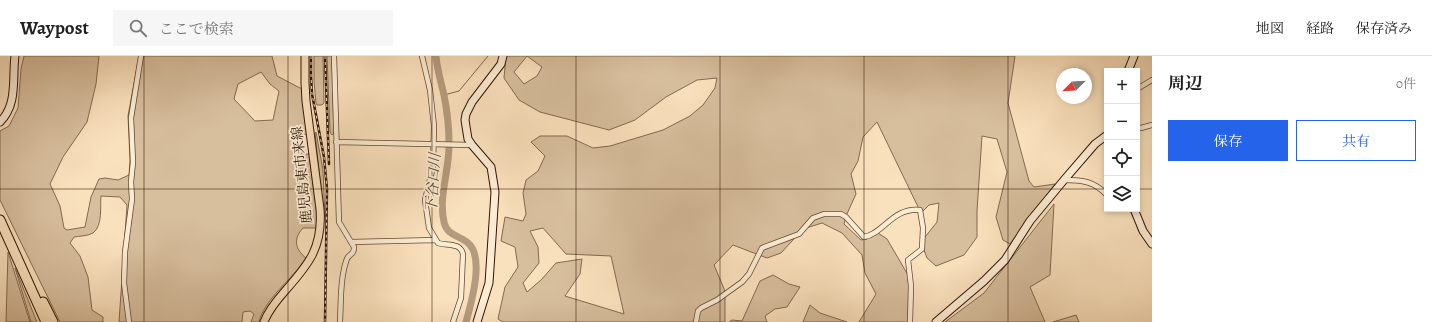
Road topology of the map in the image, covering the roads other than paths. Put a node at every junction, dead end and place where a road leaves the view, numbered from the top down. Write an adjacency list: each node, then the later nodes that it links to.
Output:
1 (15, 56): 11 (street)
2 (141, 56): 30 (street)
3 (305, 56): 31 (main road, 鹿児島東市来線)
4 (334, 56): 15 (street)
5 (422, 56): 16 (street)
6 (503, 56): 17 (street)
7 (1134, 56): 8 (street)
8 (1129, 68)
9 (1152, 80): 10 (street)
10 (1140, 87)
11 (0, 122)
12 (1152, 125): 13 (street)
13 (1140, 128)
14 (1104, 137): 18 (street)
15 (336, 142): 16 (street); 24 (street)
16 (437, 145): 17 (street); 23 (street)
17 (472, 145): 34 (street)
18 (1064, 180): 19 (street); 37 (street)
19 (1104, 193)
20 (1135, 212): 25 (street)
21 (0, 220): 22 (highway)
22 (5, 232): 26 (highway); 29 (highway)
23 (436, 240): 24 (street); 33 (street)
24 (350, 242): 32 (street)
25 (1152, 244)
26 (20, 266): 27 (highway); 28 (highway)
27 (42, 322)
28 (46, 322)
29 (53, 322)
30 (129, 322)
31 (264, 322)
32 (340, 322)
33 (453, 322)
34 (477, 322)
35 (696, 322): 36 (street)
36 (910, 322)
37 (936, 322)

